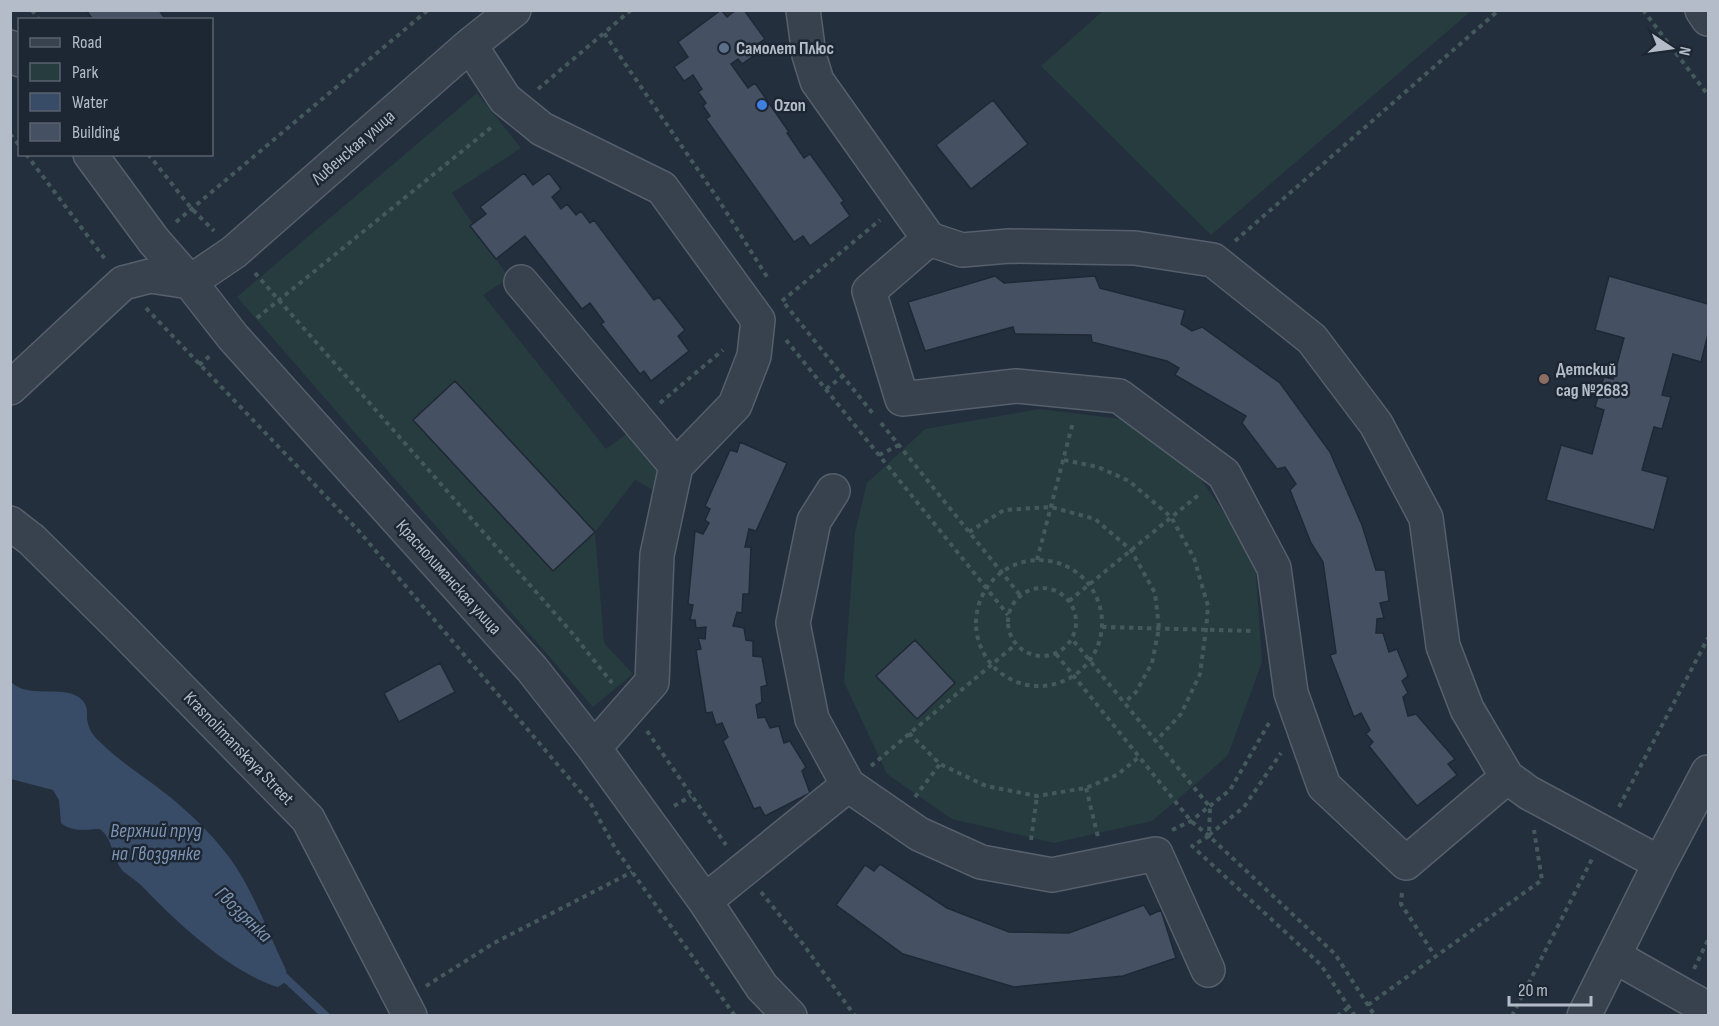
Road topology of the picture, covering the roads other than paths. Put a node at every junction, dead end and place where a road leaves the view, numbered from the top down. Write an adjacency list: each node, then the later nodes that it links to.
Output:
1 (514, 10): 5 (street, Ливенская улица)
2 (803, 10): 7 (street)
3 (1702, 10): 4 (street)
4 (1708, 19)
5 (470, 45): 8 (street, Ливенская улица); 11 (street)
6 (91, 156): 8 (street, Краснолиманская улица)
7 (928, 239): 17 (street); 17 (street)
8 (190, 282): 10 (street); 14 (street, Краснолиманская улица)
9 (521, 282): 11 (street)
10 (10, 388)
11 (676, 466): 14 (street)
12 (833, 491): 16 (street)
13 (10, 523): 22 (street, Krasnolimanskaya Street)
14 (594, 748): 19 (street, Краснолиманская улица)
15 (1708, 772): 18 (street)
16 (848, 785): 19 (street); 21 (street)
17 (1518, 785): 18 (street)
18 (1659, 863): 20 (street)
19 (705, 901): 24 (street, Краснолиманская улица)
20 (1614, 956): 23 (street); 25 (street)
21 (1208, 970)
22 (406, 1008)
23 (1708, 1009)
24 (790, 1016)
25 (1584, 1016)

